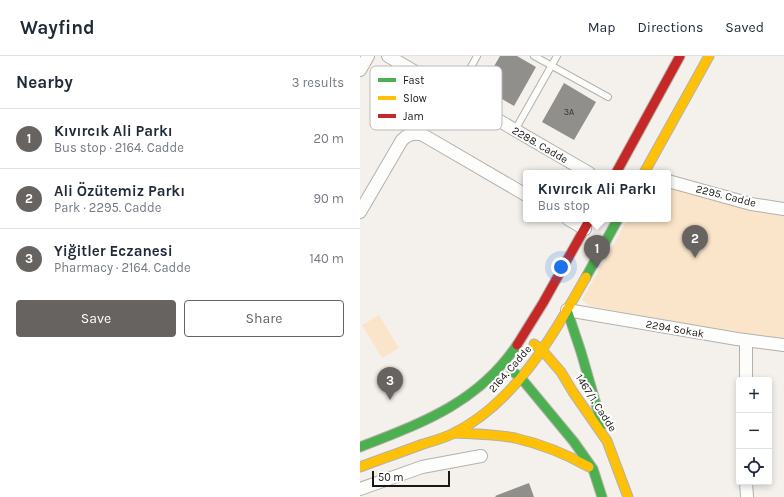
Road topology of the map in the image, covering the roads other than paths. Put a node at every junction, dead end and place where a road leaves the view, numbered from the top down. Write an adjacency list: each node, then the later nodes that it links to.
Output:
1 (368, 56): 11 (street)
2 (388, 56): 8 (street, 2288. Cadde)
3 (477, 56): 9 (lane)
4 (534, 56): 10 (lane)
5 (557, 56): 10 (lane)
6 (680, 56): 16 (main road)
7 (709, 56): 17 (main road)
8 (405, 66)
9 (472, 66)
10 (551, 66): 12 (lane); 14 (lane)
11 (360, 70)
12 (608, 97)
13 (502, 122): 14 (street, 2288. Cadde)
14 (516, 130): 15 (street, 2288. Cadde)
15 (584, 170)
16 (618, 170)
17 (646, 170)
18 (671, 182): 20 (street, 2295. Cadde)
19 (523, 193): 21 (street)
20 (784, 209)
21 (360, 212)
22 (616, 222): 24 (main road, 2164. Cadde)
23 (587, 224): 25 (main road, 2164. Cadde)
24 (567, 310): 26 (street, 2294 Sokak); 28 (main road, 2164. Cadde); 33 (main road)
25 (524, 335): 28 (main road, 1467/1. Cadde); 29 (main road, 2164. Cadde)
26 (746, 340): 27 (street, 2294 Sokak); 30 (street)
27 (784, 345)
28 (542, 350): 31 (main road, 2164. Cadde); 33 (main road, 1467/1. Cadde)
29 (505, 361): 31 (main road); 34 (main road, 2164. Cadde)
30 (746, 377)
31 (521, 378): 32 (main road, 2164. Cadde); 39 (main road)
32 (454, 433): 35 (main road, 2164. Cadde); 39 (main road)
33 (607, 441): 43 (main road, 1467/1. Cadde)
34 (360, 447)
35 (415, 448): 37 (main road, 2164. Cadde); 38 (street)
36 (482, 456): 38 (street)
37 (360, 467)
38 (422, 467): 41 (street)
39 (593, 469): 42 (main road)
40 (746, 485): 44 (street)
41 (360, 489)
42 (602, 497)
43 (628, 497)
44 (747, 497)

